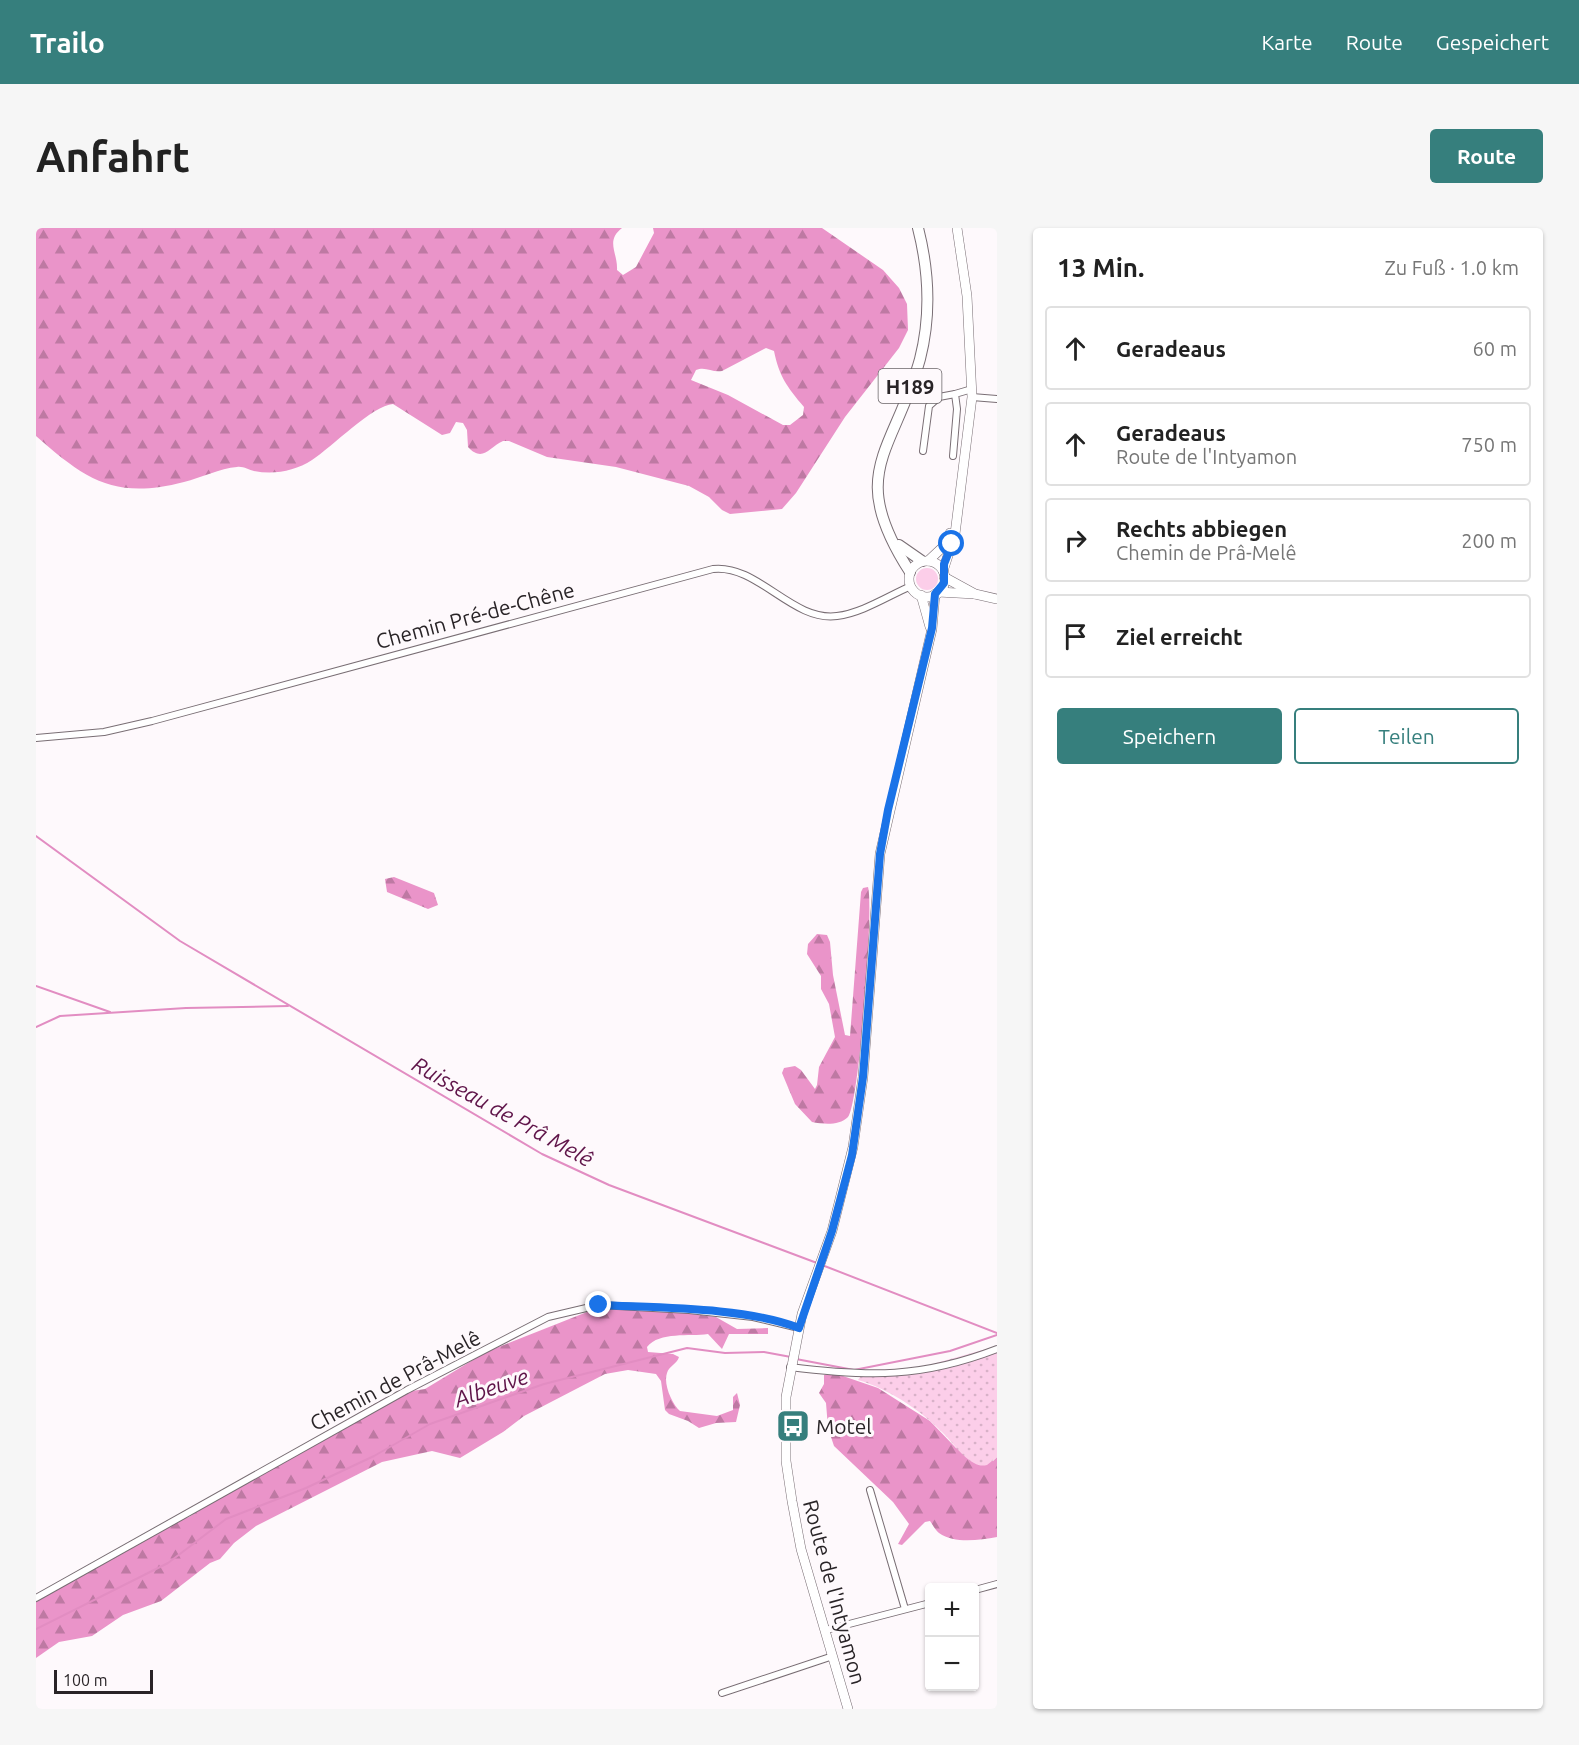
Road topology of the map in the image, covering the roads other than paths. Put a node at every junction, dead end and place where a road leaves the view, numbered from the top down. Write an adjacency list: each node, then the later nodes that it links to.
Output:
1 (918, 228): 9 (highway, H189)
2 (957, 228): 3 (main road)
3 (972, 393): 4 (street); 5 (street); 8 (main road)
4 (955, 394): 6 (street); 7 (street)
5 (997, 399)
6 (923, 451)
7 (954, 456)
8 (956, 519): 10 (main road); 12 (main road)
9 (892, 539): 10 (highway, H189); 11 (highway, H189)
10 (925, 561): 11 (main road); 12 (main road)
11 (910, 572): 13 (main road)
12 (943, 574): 14 (main road); 15 (main road)
13 (911, 586): 16 (main road); 19 (street, Chemin Pré-de-Chêne)
14 (936, 593): 15 (main road); 16 (main road); 18 (main road, Route de l'Intyamon)
15 (975, 594): 17 (main road)
16 (921, 595): 18 (main road, Route de l'Intyamon)
17 (997, 599)
18 (930, 637): 20 (main road, Route de l'Intyamon)
19 (36, 738)
20 (799, 1328): 22 (main road, Route de l'Intyamon); 26 (street, Chemin de Prâ-Melê)
21 (997, 1349): 22 (street)
22 (790, 1365): 29 (main road, Route de l'Intyamon)
23 (870, 1491): 28 (street)
24 (997, 1584): 25 (street)
25 (979, 1589)
26 (36, 1598)
27 (925, 1604): 28 (street)
28 (905, 1609): 29 (street)
29 (826, 1630): 30 (main road, Route de l'Intyamon)
30 (833, 1656): 31 (street); 32 (main road, Route de l'Intyamon)
31 (722, 1693)
32 (848, 1709)

